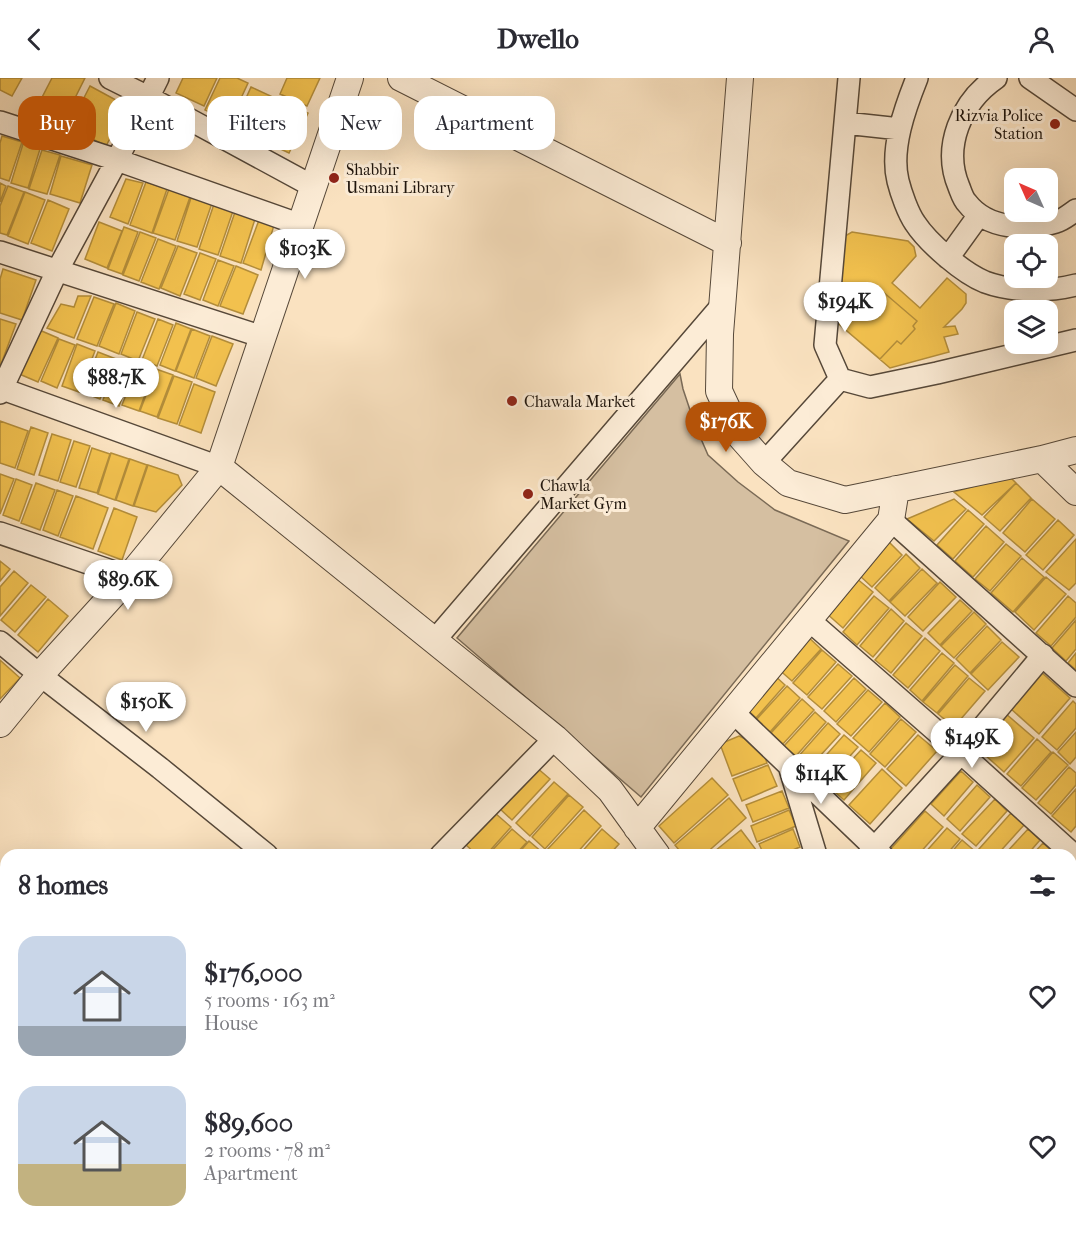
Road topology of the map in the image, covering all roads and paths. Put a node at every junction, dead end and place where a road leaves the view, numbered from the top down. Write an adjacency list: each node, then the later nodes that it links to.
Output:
1 (110, 78): 9 (street)
2 (350, 78): 15 (street)
3 (401, 78): 19 (street)
4 (740, 78): 19 (street)
5 (849, 78): 12 (street)
6 (917, 78): 13 (street)
7 (996, 78): 17 (street)
8 (1030, 78): 10 (street)
9 (153, 87): 14 (street); 15 (street)
10 (1074, 104)
11 (0, 122): 14 (street)
12 (845, 123): 13 (street); 27 (street)
13 (900, 129): 21 (street)
14 (117, 160): 18 (street); 22 (street)
15 (314, 187): 18 (street)
16 (1076, 210): 17 (street)
17 (979, 215): 21 (street)
18 (301, 225): 25 (street)
19 (728, 243): 24 (street)
20 (0, 252): 22 (street)
21 (948, 258): 23 (street)
22 (57, 271): 25 (street); 28 (street)
23 (1076, 285)
24 (723, 304): 31 (street); 39 (street)
25 (263, 337): 32 (street)
26 (1076, 340): 27 (street)
27 (840, 379): 31 (street)
28 (1, 390): 32 (street)
29 (1076, 450): 30 (street)
30 (1042, 459): 33 (street); 34 (street)
31 (764, 463): 33 (street)
32 (219, 467): 37 (street); 39 (street)
33 (896, 489): 35 (street)
34 (1076, 492)
35 (891, 520): 38 (street); 41 (street)
36 (0, 533): 37 (street)
37 (129, 577): 42 (street)
38 (809, 620): 44 (street); 47 (street)
39 (434, 641): 46 (street)
40 (0, 642): 42 (street)
41 (1043, 655): 43 (street); 47 (street)
42 (40, 675): 45 (street); 50 (street)
43 (1076, 686)
44 (733, 712): 48 (street); 49 (street)
45 (0, 724)
46 (555, 738): 49 (street); 51 (street)
47 (961, 753): 55 (street); 56 (street)
48 (789, 766): 53 (street); 54 (street)
49 (637, 828): 52 (street)
50 (260, 849)
51 (454, 849)
52 (653, 849)
53 (814, 849)
54 (871, 849)
55 (878, 849)
56 (1067, 849)

